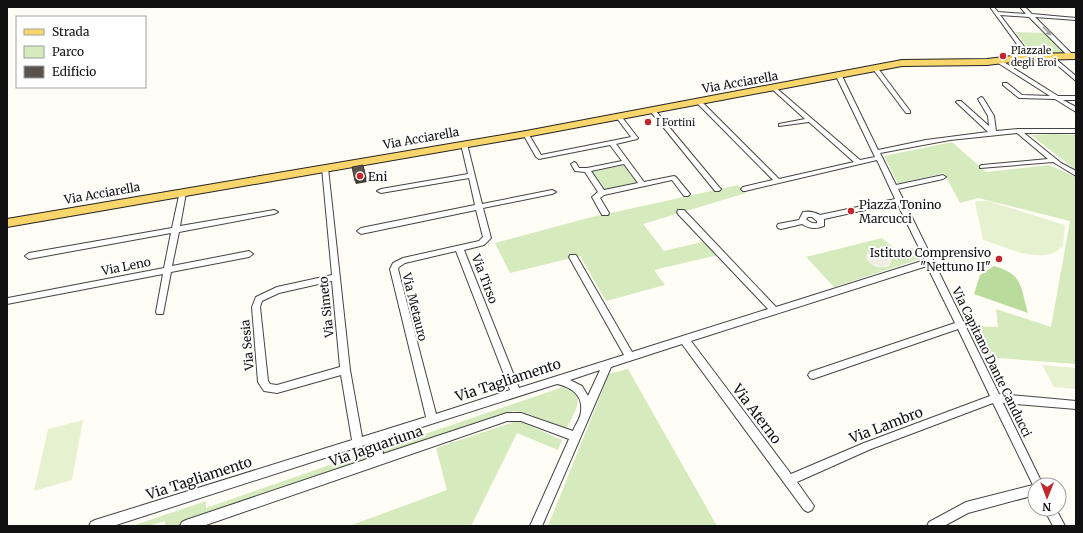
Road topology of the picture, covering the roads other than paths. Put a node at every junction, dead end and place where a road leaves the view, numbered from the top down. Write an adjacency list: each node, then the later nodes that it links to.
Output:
1 (992, 7): 3 (street)
2 (1022, 7): 4 (street)
3 (997, 12): 4 (street); 8 (street)
4 (1030, 15): 5 (street); 7 (street, one-way to 7)
5 (1076, 19)
6 (1051, 56): 7 (main road, Via Acciarella); 8 (main road, Via Acciarella); 12 (street)
7 (1074, 56)
8 (1029, 57): 9 (main road, Via Acciarella)
9 (997, 60): 10 (main road, Via Acciarella); 15 (street)
10 (875, 68): 11 (main road, Via Acciarella); 22 (street)
11 (840, 76): 14 (main road, Via Acciarella); 32 (street, Via Capitano Dante Canducci)
12 (1076, 79)
13 (1006, 84): 15 (street)
14 (775, 88): 18 (main road, Via Acciarella); 24 (street)
15 (1058, 98): 16 (street); 20 (street)
16 (1076, 98)
17 (981, 99): 28 (street)
18 (699, 102): 21 (main road, Via Acciarella); 43 (street)
19 (959, 102): 28 (street)
20 (1076, 110)
21 (653, 111): 23 (main road, Via Acciarella); 46 (street)
22 (908, 112)
23 (619, 117): 29 (main road, Via Acciarella); 30 (street)
24 (809, 120): 25 (street); 35 (street)
25 (781, 125)
26 (1018, 131): 27 (street); 28 (street); 33 (street)
27 (1076, 131)
28 (993, 133): 32 (street)
29 (526, 134): 30 (street); 31 (main road, Via Acciarella)
30 (612, 143): 34 (street)
31 (464, 144): 38 (main road, Via Acciarella); 41 (street, Via Tirso)
32 (877, 155): 35 (street); 45 (street, Via Capitano Dante Canducci)
33 (1054, 160): 37 (street); 40 (street)
34 (626, 162): 39 (street); 44 (street)
35 (859, 162): 43 (street)
36 (574, 164): 39 (street)
37 (982, 167)
38 (325, 168): 50 (main road, Via Acciarella); 68 (street, Via Simeto)
39 (587, 170): 51 (street)
40 (1076, 174)
41 (472, 175): 48 (street); 54 (street, Via Tirso)
42 (943, 177): 45 (street)
43 (777, 181): 47 (street)
44 (642, 184): 51 (street); 52 (street)
45 (893, 188): 53 (street, Via Capitano Dante Canducci)
46 (716, 189)
47 (745, 189)
48 (381, 191)
49 (552, 192): 54 (street)
50 (182, 193): 58 (main road, Via Acciarella); 60 (street)
51 (602, 193): 57 (street)
52 (686, 194)
53 (899, 200): 59 (street); 66 (street, Via Capitano Dante Canducci)
54 (480, 207): 61 (street); 62 (street, Via Tirso)
55 (274, 212): 60 (street)
56 (681, 212): 70 (street)
57 (605, 213)
58 (7, 222)
59 (781, 226)
60 (175, 230): 64 (street); 67 (street)
61 (361, 231)
62 (460, 248): 79 (street, Via Tirso); 83 (street, Via Metauro)
63 (249, 254): 67 (street, Via Leno)
64 (29, 256)
65 (573, 257): 74 (street)
66 (929, 262): 70 (street, Via Tagliamento); 72 (street, Via Capitano Dante Canducci)
67 (168, 270): 69 (street, Via Leno); 71 (street)
68 (335, 277): 76 (street, Via Simeto); 76 (street, Via Sesia)
69 (8, 301)
70 (774, 310): 73 (street, Via Tagliamento)
71 (160, 312)
72 (959, 325): 77 (street); 80 (street, Via Capitano Dante Canducci)
73 (684, 339): 74 (street, Via Tagliamento); 89 (street, Via Aterno)
74 (630, 356): 75 (street, Via Tagliamento)
75 (608, 363): 78 (street, Via Tagliamento); 82 (street)
76 (345, 370): 86 (street, Via Simeto)
77 (813, 375)
78 (556, 380): 79 (street, Via Tagliamento); 82 (street)
79 (516, 392): 83 (street, Via Tagliamento)
80 (995, 398): 81 (street); 88 (street, Via Capitano Dante Canducci); 89 (street, Via Lambro)
81 (1076, 405)
82 (586, 412): 85 (street)
83 (432, 419): 84 (street, Via Tagliamento)
84 (375, 437): 86 (street, Via Tagliamento); 87 (street)
85 (575, 437): 87 (street, Via Jaguariuna); 95 (street)
86 (358, 443): 93 (street, Via Tagliamento)
87 (380, 461): 94 (street, Via Jaguariuna)
88 (1034, 477)
89 (789, 480): 91 (street, Via Aterno)
90 (1027, 492): 96 (street)
91 (808, 506)
92 (1054, 517): 97 (street)
93 (100, 525)
94 (186, 526)
95 (536, 526)
96 (933, 526)
97 (1059, 526)

